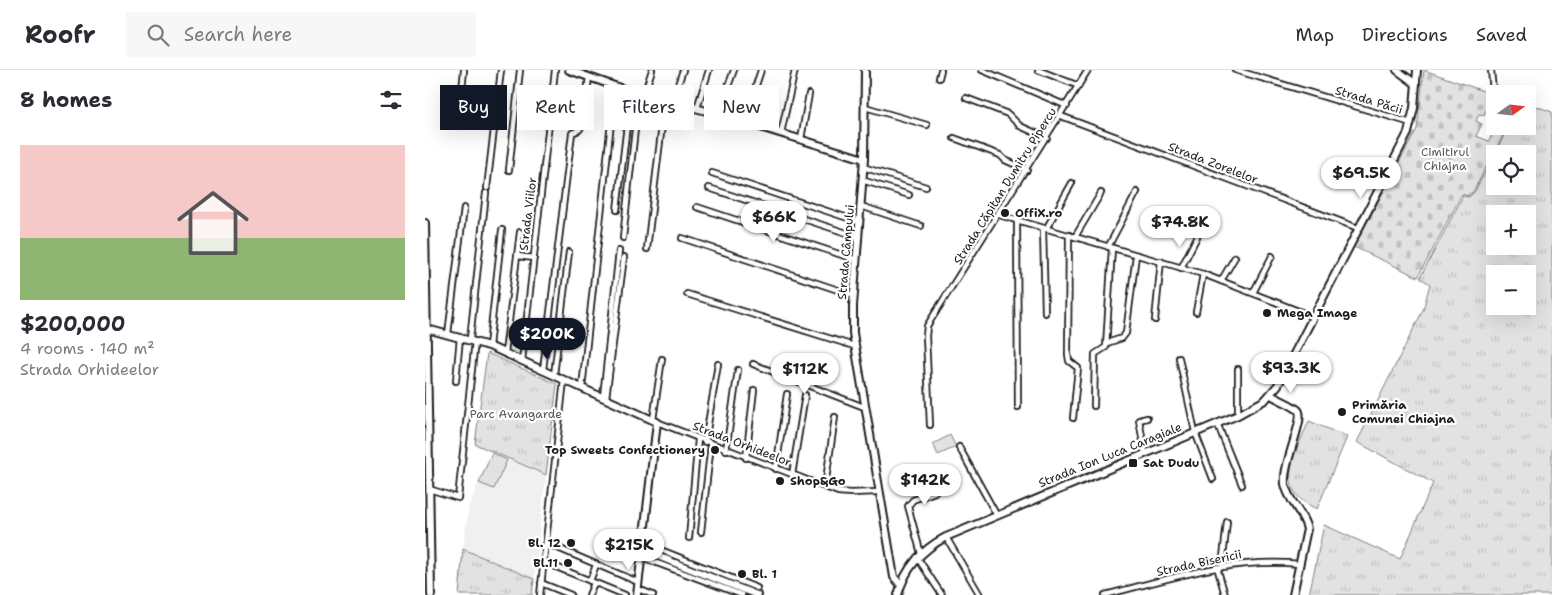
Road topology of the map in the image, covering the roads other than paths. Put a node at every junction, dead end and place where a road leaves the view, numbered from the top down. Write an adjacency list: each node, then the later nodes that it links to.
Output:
1 (464, 70): 24 (street)
2 (501, 70): 108 (street)
3 (520, 70): 53 (street, Strada Viilor)
4 (555, 70): 91 (street, Strada Viilor)
5 (570, 70): 21 (street)
6 (653, 70): 26 (street)
7 (683, 70): 27 (street)
8 (709, 70): 37 (street)
9 (734, 70): 28 (street)
10 (761, 70): 29 (street)
11 (795, 70): 47 (street)
12 (865, 70): 36 (street, Strada Câmpului)
13 (941, 70): 22 (street)
14 (983, 70): 34 (street)
15 (1038, 70): 31 (street)
16 (1088, 70): 31 (street, Strada Căpitan Dumitru Pipercu)
17 (1235, 70): 40 (street, Strada Păcii)
18 (1397, 70): 23 (street)
19 (1417, 70): 23 (street, Strada Ion Luca Caragiale)
20 (1491, 70): 30 (street)
21 (589, 77): 25 (street); 119 (street)
22 (939, 78)
23 (1416, 84): 40 (street, Strada Ion Luca Caragiale)
24 (463, 85)
25 (612, 85)
26 (646, 85)
27 (678, 85)
28 (729, 85)
29 (756, 85)
30 (1492, 85)
31 (1079, 86): 34 (street, Strada Căpitan Dumitru Pipercu)
32 (809, 94): 50 (street)
33 (966, 98): 49 (street)
34 (1067, 106): 39 (street, Strada Căpitan Dumitru Pipercu)
35 (694, 107): 37 (street)
36 (865, 107): 41 (street); 51 (street, Strada Câmpului)
37 (697, 108): 38 (street)
38 (704, 110)
39 (1061, 116): 49 (street, Strada Căpitan Dumitru Pipercu); 73 (street, Strada Zorelelor)
40 (1411, 123): 73 (street, Strada Ion Luca Caragiale)
41 (927, 125)
42 (610, 130): 124 (street)
43 (626, 130): 66 (street)
44 (637, 130): 80 (street)
45 (661, 130): 83 (street)
46 (771, 130): 47 (street)
47 (781, 133): 50 (street)
48 (953, 138): 54 (street)
49 (1047, 138): 54 (street, Strada Căpitan Dumitru Pipercu)
50 (801, 139): 51 (street)
51 (864, 160): 52 (street, Strada Câmpului)
52 (863, 167): 56 (street, Strada Câmpului); 58 (street)
53 (509, 170)
54 (1027, 170): 67 (street, Strada Căpitan Dumitru Pipercu)
55 (712, 173): 69 (street)
56 (862, 180): 62 (street); 63 (street, Strada Câmpului)
57 (1072, 183): 72 (street)
58 (926, 187)
59 (709, 188): 77 (street)
60 (1137, 192): 82 (street)
61 (1101, 193): 78 (street)
62 (909, 195)
63 (861, 206): 69 (street, Strada Câmpului); 71 (street)
64 (697, 207): 92 (street)
65 (465, 208): 106 (street)
66 (617, 210)
67 (999, 215): 68 (street); 139 (street, Strada Căpitan Dumitru Pipercu)
68 (1017, 221): 72 (street); 132 (street)
69 (860, 222): 77 (street, Strada Câmpului)
70 (425, 223): 100 (street)
71 (921, 226)
72 (1044, 228): 76 (street); 102 (street)
73 (1358, 228): 103 (street, Strada Ion Luca Caragiale)
74 (502, 230): 110 (street)
75 (520, 232): 87 (street)
76 (1069, 235): 78 (street); 135 (street)
77 (859, 237): 92 (street, Strada Câmpului)
78 (1075, 237): 82 (street)
79 (1197, 237): 94 (street)
80 (623, 238)
81 (682, 238): 99 (street)
82 (1110, 247): 86 (street); 109 (street)
83 (647, 249)
84 (619, 251): 129 (street)
85 (569, 252): 121 (street)
86 (1136, 255): 93 (street); 109 (street)
87 (517, 256): 91 (street); 112 (street)
88 (1272, 256): 97 (street)
89 (624, 257): 129 (street)
90 (1235, 257): 96 (street)
91 (534, 258): 115 (street, Strada Viilor)
92 (857, 260): 99 (street, Strada Câmpului)
93 (1161, 261): 94 (street); 104 (street)
94 (1181, 268): 95 (street)
95 (1203, 274): 96 (street); 101 (street)
96 (1221, 281): 97 (street)
97 (1253, 293): 103 (street)
98 (687, 294): 111 (street)
99 (853, 295): 111 (street, Strada Câmpului)
100 (426, 299): 105 (street)
101 (1196, 312)
102 (1045, 313)
103 (1314, 317): 128 (street, Strada Ion Luca Caragiale)
104 (1155, 320)
105 (427, 329): 106 (street, Strada Orhideelor); 153 (street)
106 (448, 334): 107 (street, Strada Orhideelor)
107 (460, 337): 108 (street, Strada Orhideelor); 123 (street)
108 (473, 340): 110 (street, Strada Orhideelor); 153 (street)
109 (1107, 343): 130 (street)
110 (489, 346): 112 (street, Strada Orhideelor)
111 (854, 346): 131 (street, Strada Câmpului)
112 (505, 353): 115 (street, Strada Orhideelor)
113 (1179, 358): 140 (street)
114 (662, 359): 137 (street)
115 (522, 361): 119 (street, Strada Orhideelor)
116 (718, 364): 142 (street)
117 (753, 364): 131 (street)
118 (1238, 369): 133 (street)
119 (543, 370): 121 (street, Strada Orhideelor)
120 (738, 370): 144 (street)
121 (554, 375): 122 (street, Strada Orhideelor)
122 (564, 380): 124 (street, Strada Orhideelor); 160 (street)
123 (456, 381)
124 (582, 388): 129 (street, Strada Orhideelor)
125 (755, 390): 146 (street)
126 (787, 394): 147 (street)
127 (805, 395): 149 (street)
128 (1271, 395): 133 (street, Strada Ion Luca Caragiale); 165 (street)
129 (604, 398): 137 (street, Strada Orhideelor)
130 (1094, 406)
131 (864, 407): 154 (street, Strada Câmpului)
132 (1018, 407)
133 (1238, 415): 138 (street, Strada Ion Luca Caragiale)
134 (835, 417): 152 (street)
135 (1073, 418)
136 (1147, 418): 145 (street)
137 (655, 421): 141 (street, Strada Orhideelor); 161 (street)
138 (1217, 423): 140 (street, Strada Ion Luca Caragiale); 151 (street)
139 (930, 426)
140 (1195, 432): 145 (street, Strada Ion Luca Caragiale); 150 (street)
141 (697, 439): 142 (street, Strada Orhideelor); 159 (street)
142 (708, 443): 144 (street, Strada Orhideelor); 157 (street)
143 (959, 447): 155 (street)
144 (726, 450): 146 (street, Strada Orhideelor)
145 (1145, 453): 155 (street, Strada Ion Luca Caragiale)
146 (746, 458): 147 (street, Strada Orhideelor)
147 (777, 469): 149 (street, Strada Orhideelor)
148 (931, 470): 162 (street)
149 (792, 475): 152 (street, Strada Orhideelor)
150 (1213, 479)
151 (1242, 485)
152 (825, 487): 154 (street, Strada Orhideelor)
153 (429, 489): 172 (street)
154 (878, 492): 169 (street, Strada Câmpului)
155 (996, 514): 158 (street, Strada Ion Luca Caragiale)
156 (1227, 522): 166 (street)
157 (701, 532)
158 (946, 537): 162 (street, Strada Ion Luca Caragiale); 181 (street)
159 (689, 538)
160 (546, 543): 163 (street); 164 (street)
161 (642, 550): 170 (street); 171 (street); 178 (street)
162 (919, 556): 169 (street, Strada Ion Luca Caragiale); 180 (street)
163 (544, 562): 167 (street); 168 (street)
164 (596, 564): 167 (street); 170 (street)
165 (1300, 564): 166 (street, Strada Bisericii); 184 (street)
166 (1220, 567): 182 (street, Strada Bisericii); 183 (street)
167 (592, 582): 175 (street); 176 (street)
168 (541, 583): 173 (street); 174 (street)
169 (901, 584): 179 (street, Strada Ion Luca Caragiale)
170 (638, 589): 177 (street)
171 (757, 592)
172 (431, 595)
173 (540, 595)
174 (571, 595)
175 (589, 595)
176 (625, 595)
177 (653, 595)
178 (742, 595)
179 (898, 595)
180 (942, 595)
181 (980, 595)
182 (1105, 595)
183 (1225, 595)
184 (1293, 595)

